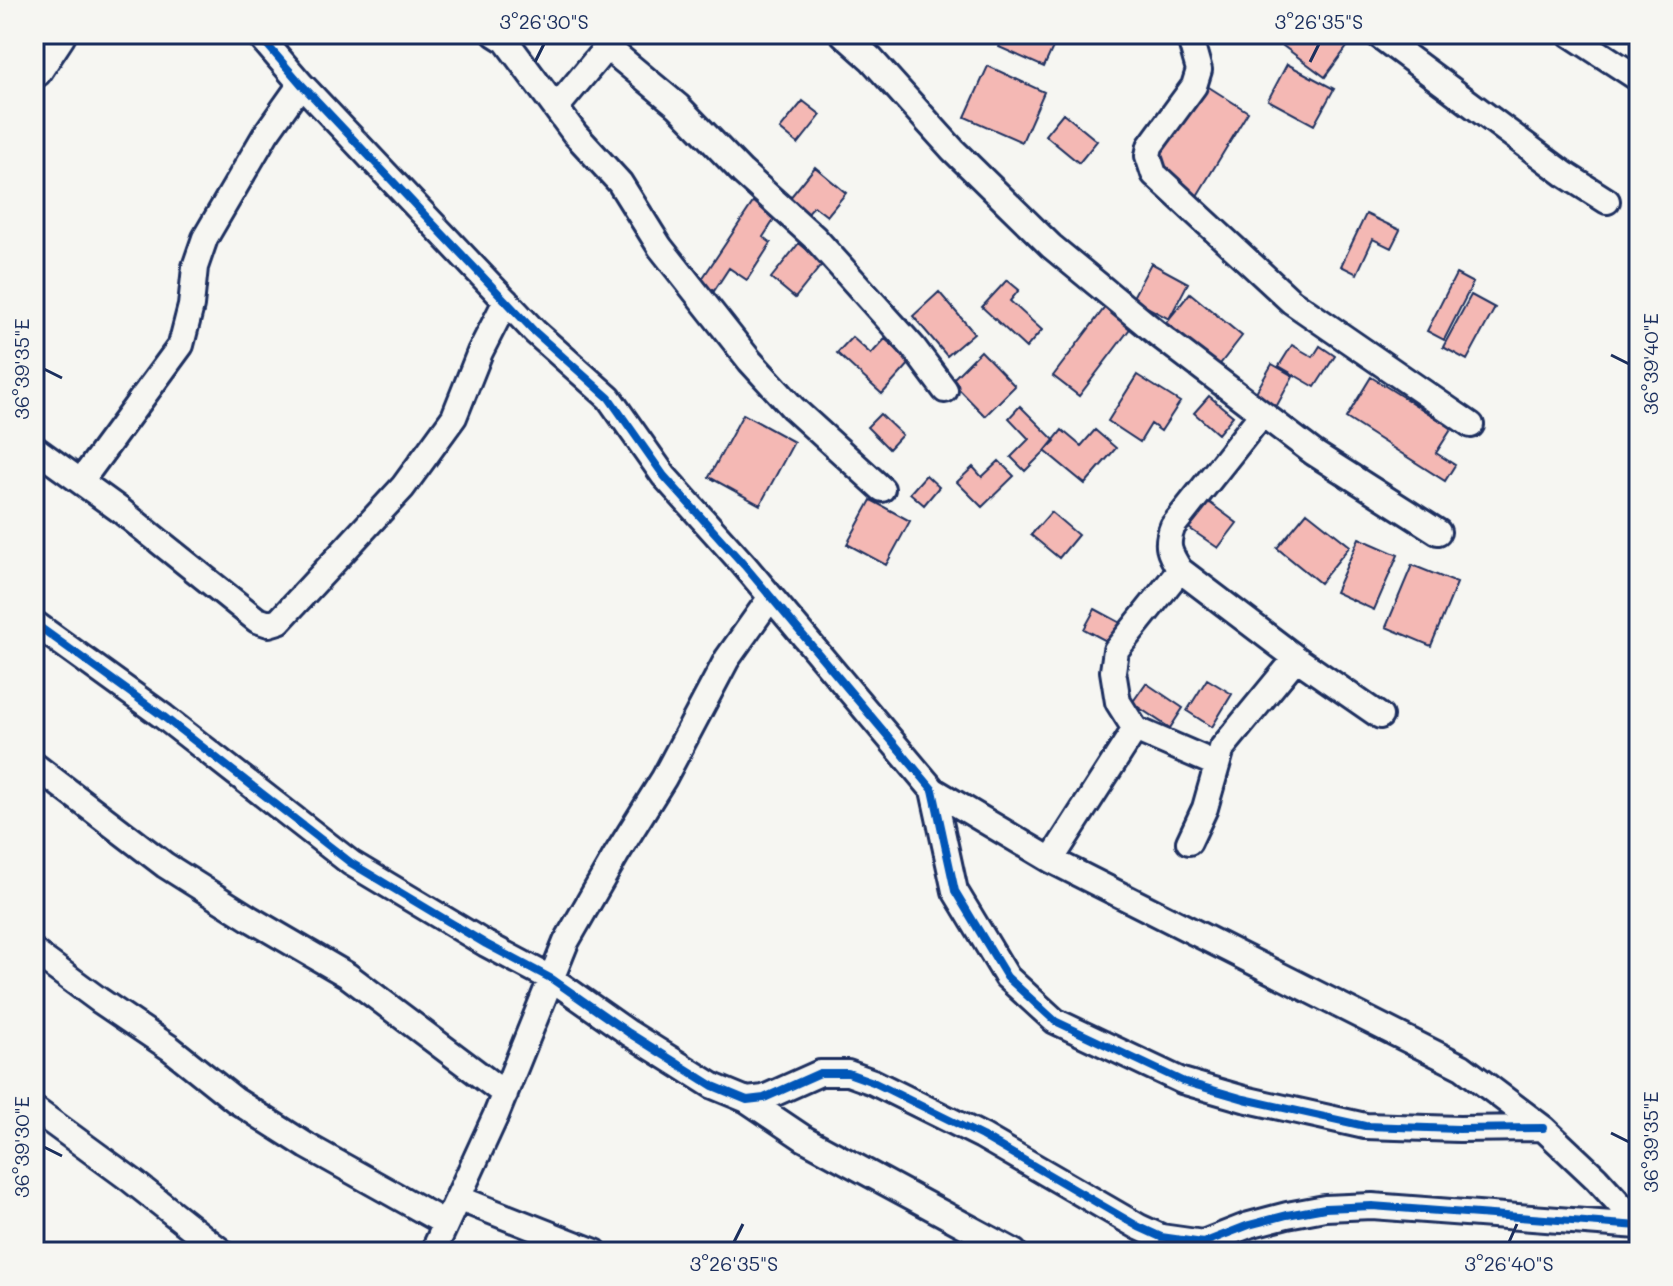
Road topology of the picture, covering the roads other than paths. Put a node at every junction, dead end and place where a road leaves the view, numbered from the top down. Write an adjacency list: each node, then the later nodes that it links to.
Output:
1 (57, 34): 9 (street)
2 (258, 34): 11 (street)
3 (495, 34): 12 (street)
4 (843, 34): 16 (street)
5 (1183, 34): 17 (street)
6 (1377, 34): 13 (street)
7 (1570, 34): 10 (street)
8 (613, 40): 12 (street); 15 (street)
9 (34, 69)
10 (1639, 79)
11 (301, 84): 14 (street); 19 (street)
12 (556, 108): 20 (street)
13 (1607, 201)
14 (506, 301): 19 (street); 23 (street)
15 (945, 390)
16 (1262, 414): 21 (street); 22 (street)
17 (1471, 425)
18 (34, 448): 19 (street)
19 (81, 481)
20 (882, 489)
21 (1438, 532)
22 (1180, 570): 25 (street); 27 (street)
23 (771, 597): 30 (street); 34 (street)
24 (34, 623): 34 (street)
25 (1296, 658): 26 (street); 28 (street)
26 (1380, 716)
27 (1135, 729): 28 (street); 32 (street)
28 (1216, 764): 31 (street)
29 (34, 765): 35 (street)
30 (933, 790): 32 (street); 38 (street)
31 (1189, 842)
32 (1051, 860): 38 (street)
33 (34, 952): 40 (street)
34 (552, 979): 35 (street); 36 (street)
35 (505, 1094): 39 (street)
36 (747, 1100): 41 (street); 45 (street)
37 (34, 1109): 42 (street)
38 (1543, 1128): 41 (street)
39 (458, 1198): 40 (street); 44 (street)
40 (445, 1223): 43 (street)
41 (1639, 1226)
42 (222, 1252)
43 (433, 1252)
44 (595, 1252)
45 (1014, 1252)

